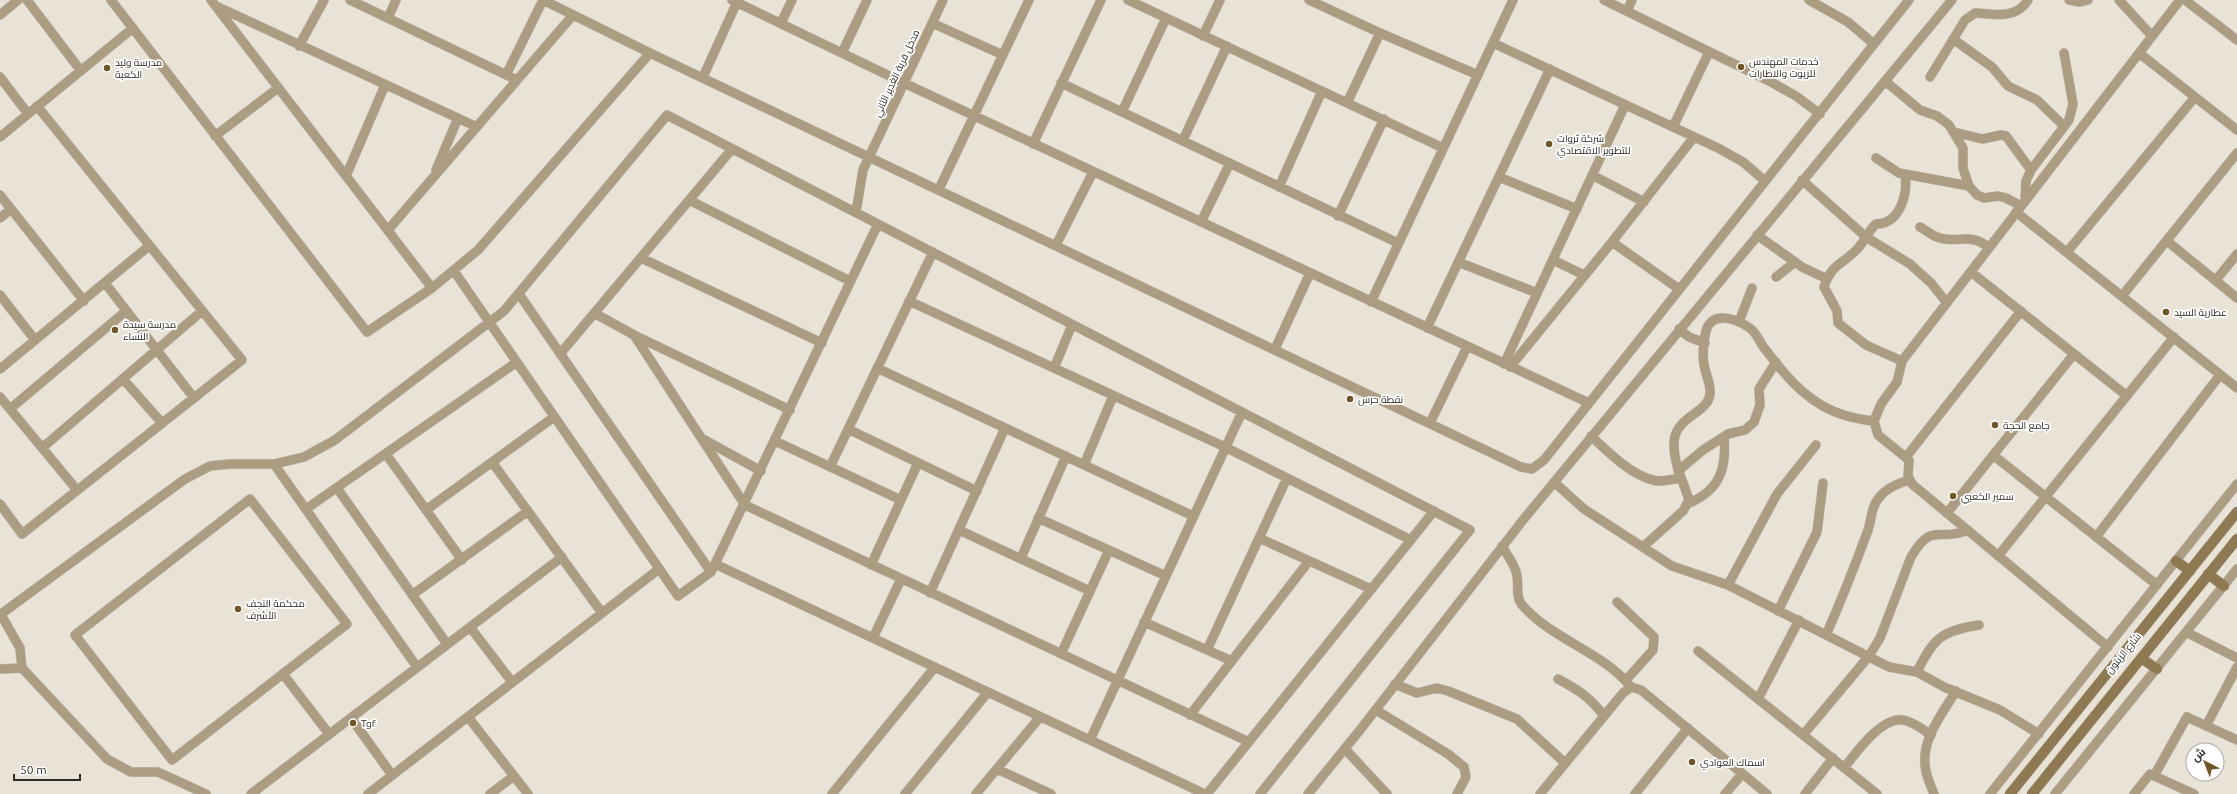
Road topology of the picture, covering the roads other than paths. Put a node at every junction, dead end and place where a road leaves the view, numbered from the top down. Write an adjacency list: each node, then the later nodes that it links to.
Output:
1 (18, 0): 31 (street)
2 (26, 0): 54 (street)
3 (111, 0): 37 (street)
4 (324, 0): 45 (street)
5 (350, 0): 33 (street)
6 (396, 0): 33 (street)
7 (543, 0): 32 (street); 55 (street)
8 (792, 0): 35 (street)
9 (867, 0): 49 (street)
10 (943, 0): 36 (street, مدخل قرية الغدير الثاني)
11 (1029, 0): 52 (street)
12 (1101, 0): 63 (street)
13 (1128, 0): 34 (street)
14 (1220, 0): 39 (street)
15 (1309, 0): 38 (street)
16 (1513, 0): 43 (street)
17 (1604, 0): 30 (street)
18 (1632, 0): 30 (street)
19 (1809, 0): 44 (street)
20 (1909, 0): 44 (street)
21 (1952, 0): 61 (street)
22 (2028, 0): 41 (street)
23 (2069, 0): 24 (street)
24 (2088, 0)
25 (2119, 0): 40 (street)
26 (2180, 0): 40 (street)
27 (2185, 0): 42 (street)
28 (735, 1): 35 (street); 58 (street)
29 (213, 3): 45 (street); 65 (street)
30 (1626, 11): 47 (street)
31 (0, 15)
32 (573, 15): 48 (street); 60 (street)
33 (388, 18): 55 (street)
34 (1166, 18): 39 (street); 71 (street)
35 (781, 23): 49 (street)
36 (932, 23): 52 (street); 62 (street, مدخل قرية الغدير الثاني)
37 (133, 28): 54 (street); 82 (street)
38 (1380, 33): 56 (street); 68 (street)
39 (1203, 36): 46 (street)
40 (2152, 36): 51 (street)
41 (1953, 39): 59 (street); 77 (street)
42 (2237, 40)
43 (1492, 43): 53 (street); 56 (street)
44 (1874, 44): 73 (street)
45 (299, 46): 64 (street)
46 (1227, 46): 66 (street); 85 (street)
47 (1709, 52): 73 (street); 79 (street)
48 (650, 53): 58 (street); 133 (street)
49 (842, 53): 62 (street)
50 (2064, 53): 77 (street)
51 (2139, 53): 67 (street); 108 (street)
52 (1003, 55): 74 (street)
53 (1550, 70): 69 (street); 98 (street)
54 (81, 71): 70 (street)
55 (507, 73): 60 (street)
56 (1478, 75): 87 (street)
57 (0, 77): 72 (street)
58 (703, 77): 90 (street)
59 (1930, 77)
60 (517, 80): 78 (street)
61 (1885, 81): 81 (street); 100 (street)
62 (904, 83): 74 (street); 90 (street, مدخل قرية الغدير الثاني)
63 (1061, 83): 71 (street); 86 (street)
64 (386, 85): 75 (street); 97 (street)
65 (278, 88): 82 (street); 97 (street)
66 (1322, 91): 68 (street); 103 (street)
67 (2195, 97): 80 (street); 127 (street)
68 (1347, 102): 76 (street)
69 (1625, 105): 79 (street); 95 (street)
70 (37, 106): 72 (street); 124 (street)
71 (1122, 112): 85 (street)
72 (28, 114): 83 (street)
73 (1820, 114): 101 (street)
74 (974, 116): 86 (street); 104 (street)
75 (458, 118): 78 (street); 99 (street)
76 (1384, 119): 87 (street); 112 (street)
77 (2064, 126): 93 (street)
78 (477, 127): 99 (street)
79 (1673, 127): 84 (street)
80 (2237, 130)
81 (1954, 132): 93 (street); 102 (street)
82 (216, 136): 142 (street)
83 (0, 137)
84 (1694, 137): 101 (street); 107 (street)
85 (1183, 140): 92 (street)
86 (1033, 144): 94 (street)
87 (1444, 148): 122 (street)
88 (732, 149): 106 (street); 111 (street); 145 (street)
89 (2237, 153): 120 (street)
90 (870, 156): 104 (street); 111 (street, مدخل قرية الغدير الثاني)
91 (1876, 158): 96 (street)
92 (1230, 163): 103 (street); 114 (street)
93 (2031, 170): 108 (street)
94 (1093, 172): 114 (street); 123 (street)
95 (1592, 175): 107 (street); 110 (street)
96 (1905, 175): 102 (street); 119 (street)
97 (346, 176): 117 (street)
98 (1499, 177): 110 (street); 131 (street)
99 (432, 179): 117 (street)
100 (1802, 180): 118 (street); 119 (street)
101 (1765, 181): 144 (street)
102 (1969, 186): 108 (street)
103 (1278, 187): 112 (street)
104 (939, 189): 123 (street)
105 (0, 195): 109 (street)
106 (689, 200): 129 (street); 140 (street)
107 (1644, 202): 121 (street)
108 (2021, 206): 125 (street); 127 (street)
109 (11, 209): 113 (street); 150 (street)
110 (1576, 209): 130 (street)
111 (856, 212): 115 (street)
112 (1338, 216): 122 (street)
113 (0, 218)
114 (1201, 222): 135 (street)
115 (878, 224): 126 (street); 140 (street)
116 (1920, 227): 125 (street)
117 (388, 230): 142 (street)
118 (1757, 235): 132 (street); 162 (street)
119 (1866, 237): 138 (street); 153 (street)
120 (2167, 241): 139 (street); 148 (street)
121 (1612, 242): 136 (street); 144 (street)
122 (1398, 243): 152 (street)
123 (1056, 245): 169 (street)
124 (150, 246): 141 (street); 155 (street)
125 (1989, 248): 134 (street)
126 (933, 252): 151 (street); 160 (street)
127 (2067, 252): 148 (street)
128 (2237, 254): 139 (street)
129 (641, 258): 157 (street); 166 (street)
130 (1553, 260): 136 (street); 146 (street)
131 (1458, 262): 146 (street); 161 (street)
132 (1795, 262): 137 (street); 138 (street)
133 (454, 271): 142 (street); 159 (street)
134 (1971, 272): 153 (street); 156 (street)
135 (1310, 273): 152 (street); 169 (street)
136 (1584, 275): 176 (street)
137 (1776, 277)
138 (1827, 279): 175 (street)
139 (2216, 280): 149 (street)
140 (850, 281): 166 (street)
141 (105, 283): 150 (street); 154 (street)
142 (432, 288)
143 (1752, 288): 158 (street)
144 (1679, 289): 187 (street)
145 (519, 294): 159 (street); 171 (street)
146 (1537, 294): 176 (street)
147 (0, 295): 165 (street)
148 (2122, 296): 164 (street)
149 (2237, 298)
150 (84, 301): 165 (street)
151 (909, 301): 177 (street); 178 (street)
152 (1371, 302): 161 (street)
153 (1947, 303): 175 (street)
154 (126, 311): 170 (street); 188 (street)
155 (202, 311): 170 (street); 186 (street)
156 (2021, 311): 172 (street); 207 (street)
157 (594, 313): 163 (street); 171 (street)
158 (1739, 322): 167 (street); 174 (street)
159 (490, 323): 173 (street); 210 (street)
160 (1072, 324): 178 (street); 190 (street)
161 (1427, 328): 168 (street)
162 (1679, 329): 167 (street); 197 (street)
163 (634, 335): 189 (street); 198 (street)
164 (2174, 337): 180 (street); 184 (street)
165 (35, 340): 179 (street)
166 (822, 343): 189 (street)
167 (1704, 343): 214 (street)
168 (1467, 347): 176 (street); 194 (street)
169 (1275, 349): 194 (street)
170 (157, 350): 181 (street); 186 (street)
171 (560, 354): 252 (street)
172 (2074, 354): 184 (street); 205 (street)
173 (517, 362): 191 (street); 204 (street)
174 (1776, 362): 192 (street); 199 (street)
175 (1902, 362): 192 (street)
176 (1507, 365): 187 (street)
177 (877, 368): 195 (street); 196 (street)
178 (1054, 368): 183 (street)
179 (0, 369)
180 (2220, 375): 182 (street); 238 (street)
181 (123, 379): 193 (street); 202 (street)
182 (2237, 388)
183 (1113, 396): 203 (street); 211 (street)
184 (2126, 396): 223 (street)
185 (0, 397): 188 (street)
186 (194, 398): 193 (street)
187 (1589, 403): 194 (street)
188 (10, 409): 202 (street)
189 (790, 410): 200 (street)
190 (1242, 412): 203 (street); 231 (street)
191 (554, 417): 208 (street); 253 (street)
192 (1874, 421): 207 (street)
193 (162, 423): 221 (street)
194 (1430, 424)
195 (1005, 428): 206 (street); 222 (street)
196 (848, 429): 209 (street); 212 (street)
197 (1591, 436): 214 (street); 217 (street)
198 (700, 437): 213 (street); 227 (street)
199 (1724, 437): 214 (street); 226 (street)
200 (775, 441): 212 (street); 213 (street)
201 (1816, 445): 259 (street)
202 (42, 448): 221 (street)
203 (1225, 448): 215 (street); 234 (street)
204 (386, 454): 220 (street); 229 (street)
205 (1993, 455): 223 (street); 233 (street)
206 (1066, 456): 211 (street); 235 (street)
207 (1906, 457): 216 (street)
208 (492, 462): 229 (street); 230 (street)
209 (918, 463): 222 (street); 224 (street)
210 (274, 464): 228 (street); 269 (street)
211 (1084, 465): 234 (street)
212 (830, 467): 224 (street)
213 (761, 471): 227 (street)
214 (1679, 474): 226 (street)
215 (1287, 478): 239 (street); 241 (street)
216 (1909, 480): 233 (street); 275 (street)
217 (1554, 482): 242 (street); 243 (street)
218 (1823, 483): 267 (street)
219 (2237, 484): 250 (street)
220 (338, 488): 228 (street); 265 (street)
221 (77, 490): 225 (street)
222 (977, 491): 236 (street)
223 (2045, 497): 238 (street); 245 (street)
224 (901, 500): 251 (street)
225 (0, 504)
226 (1687, 504): 243 (street)
227 (745, 505): 251 (street); 252 (street)
228 (306, 509): 289 (street)
229 (426, 510): 248 (street)
230 (528, 511): 246 (street); 248 (street)
231 (1434, 511): 241 (street); 337 (street)
232 (2237, 512): 255 (main road, شارع الزيتون)
233 (1947, 513): 237 (street)
234 (1194, 516): 257 (street)
235 (1038, 518): 244 (street); 247 (street)
236 (958, 530): 247 (street); 264 (street)
237 (1968, 530): 245 (street); 282 (street)
238 (2096, 537): 260 (street)
239 (1259, 538): 249 (street); 279 (street)
240 (2237, 539): 256 (main road, شارع الزيتون)
241 (1411, 540): 262 (street)
242 (1502, 546): 297 (street); 298 (street)
243 (1644, 546): 259 (street)
244 (1109, 550): 257 (street); 263 (street)
245 (1998, 556): 278 (street)
246 (562, 558): 268 (street); 273 (street)
247 (1021, 558): 263 (street)
248 (462, 560): 265 (street)
249 (1309, 561): 262 (street); 285 (street)
250 (2176, 561): 255 (main road); 260 (street)
251 (871, 565): 258 (street)
252 (713, 568): 253 (street); 276 (street)
253 (659, 569): 268 (street)
254 (2237, 569): 261 (street)
255 (2190, 571): 348 (main road, شارع الزيتون)
256 (2208, 574): 261 (main road); 283 (main road, شارع الزيتون)
257 (1166, 576): 271 (street)
258 (901, 579): 264 (street); 276 (street)
259 (1728, 585): 267 (street)
260 (2157, 585): 278 (street)
261 (2224, 586): 274 (street)
262 (1371, 589): 316 (street)
263 (1090, 591): 281 (street)
264 (930, 593): 281 (street)
265 (412, 595): 277 (street)
266 (1617, 602): 298 (street)
267 (1778, 611): 270 (street)
268 (602, 613): 296 (street)
269 (0, 614): 288 (street)
270 (1799, 620): 275 (street); 301 (street)
271 (1144, 622): 279 (street); 295 (street)
272 (1979, 625): 292 (street)
273 (470, 627): 277 (street); 296 (street)
274 (2186, 632): 284 (street); 290 (street)
275 (1826, 635): 282 (street)
276 (873, 638): 286 (street)
277 (447, 644): 289 (street)
278 (2108, 647): 311 (street)
279 (1207, 650): 285 (street)
280 (1698, 651): 301 (street)
281 (1061, 654): 295 (street)
282 (1869, 656): 292 (street); 312 (street)
283 (2141, 658): 290 (main road); 349 (main road, شارع الزيتون)
284 (2237, 658)
285 (1232, 661): 303 (street)
286 (935, 667): 300 (street); 326 (street)
287 (2237, 667): 308 (street)
288 (22, 668): 291 (street); 328 (street)
289 (417, 668): 307 (street)
290 (2157, 669): 350 (street)
291 (0, 670)
292 (1917, 672): 299 (street)
293 (283, 674): 293 (street); 310 (street)
294 (1558, 679): 305 (street)
295 (1117, 680): 303 (street); 314 (street)
296 (512, 682): 306 (street)
297 (1395, 684): 302 (street); 319 (street)
298 (1629, 684): 305 (street); 309 (street)
299 (1956, 691): 311 (street); 313 (street)
300 (988, 692): 304 (street); 333 (street)
301 (1758, 699): 312 (street)
302 (1376, 710): 317 (street); 339 (street)
303 (1190, 715): 316 (street)
304 (1040, 716): 314 (street); 321 (street)
305 (1604, 716): 319 (street)
306 (468, 717): 323 (street); 324 (street)
307 (351, 718): 310 (street); 323 (street)
308 (2206, 726): 315 (street); 325 (street)
309 (1688, 728): 322 (street); 341 (street)
310 (329, 734): 329 (street)
311 (2039, 734): 347 (street)
312 (1804, 735): 318 (street)
313 (1931, 735): 320 (street); 346 (street)
314 (1090, 740): 336 (street)
315 (2237, 740)
316 (1249, 742): 336 (street)
317 (1345, 749): 327 (street); 338 (street)
318 (1833, 758): 320 (street); 344 (street)
319 (1565, 763): 340 (street)
320 (1844, 768): 345 (street)
321 (997, 769): 334 (street); 335 (street)
322 (1742, 774): 342 (street); 343 (street)
323 (392, 775): 330 (street)
324 (514, 776): 331 (street); 332 (street)
325 (2154, 776): 351 (street); 352 (street)
326 (835, 793)
327 (1385, 793)
328 (206, 794)
329 (251, 794)
330 (368, 794)
331 (490, 794)
332 (528, 794)
333 (905, 794)
334 (976, 794)
335 (1051, 794)
336 (1206, 794)
337 (1260, 794)
338 (1308, 794)
339 (1457, 794)
340 (1540, 794)
341 (1635, 794)
342 (1725, 794)
343 (1766, 794)
344 (1805, 794)
345 (1877, 794)
346 (1934, 794)
347 (1990, 794)
348 (2010, 794)
349 (2032, 794)
350 (2055, 794)
351 (2134, 794)
352 (2194, 794)

